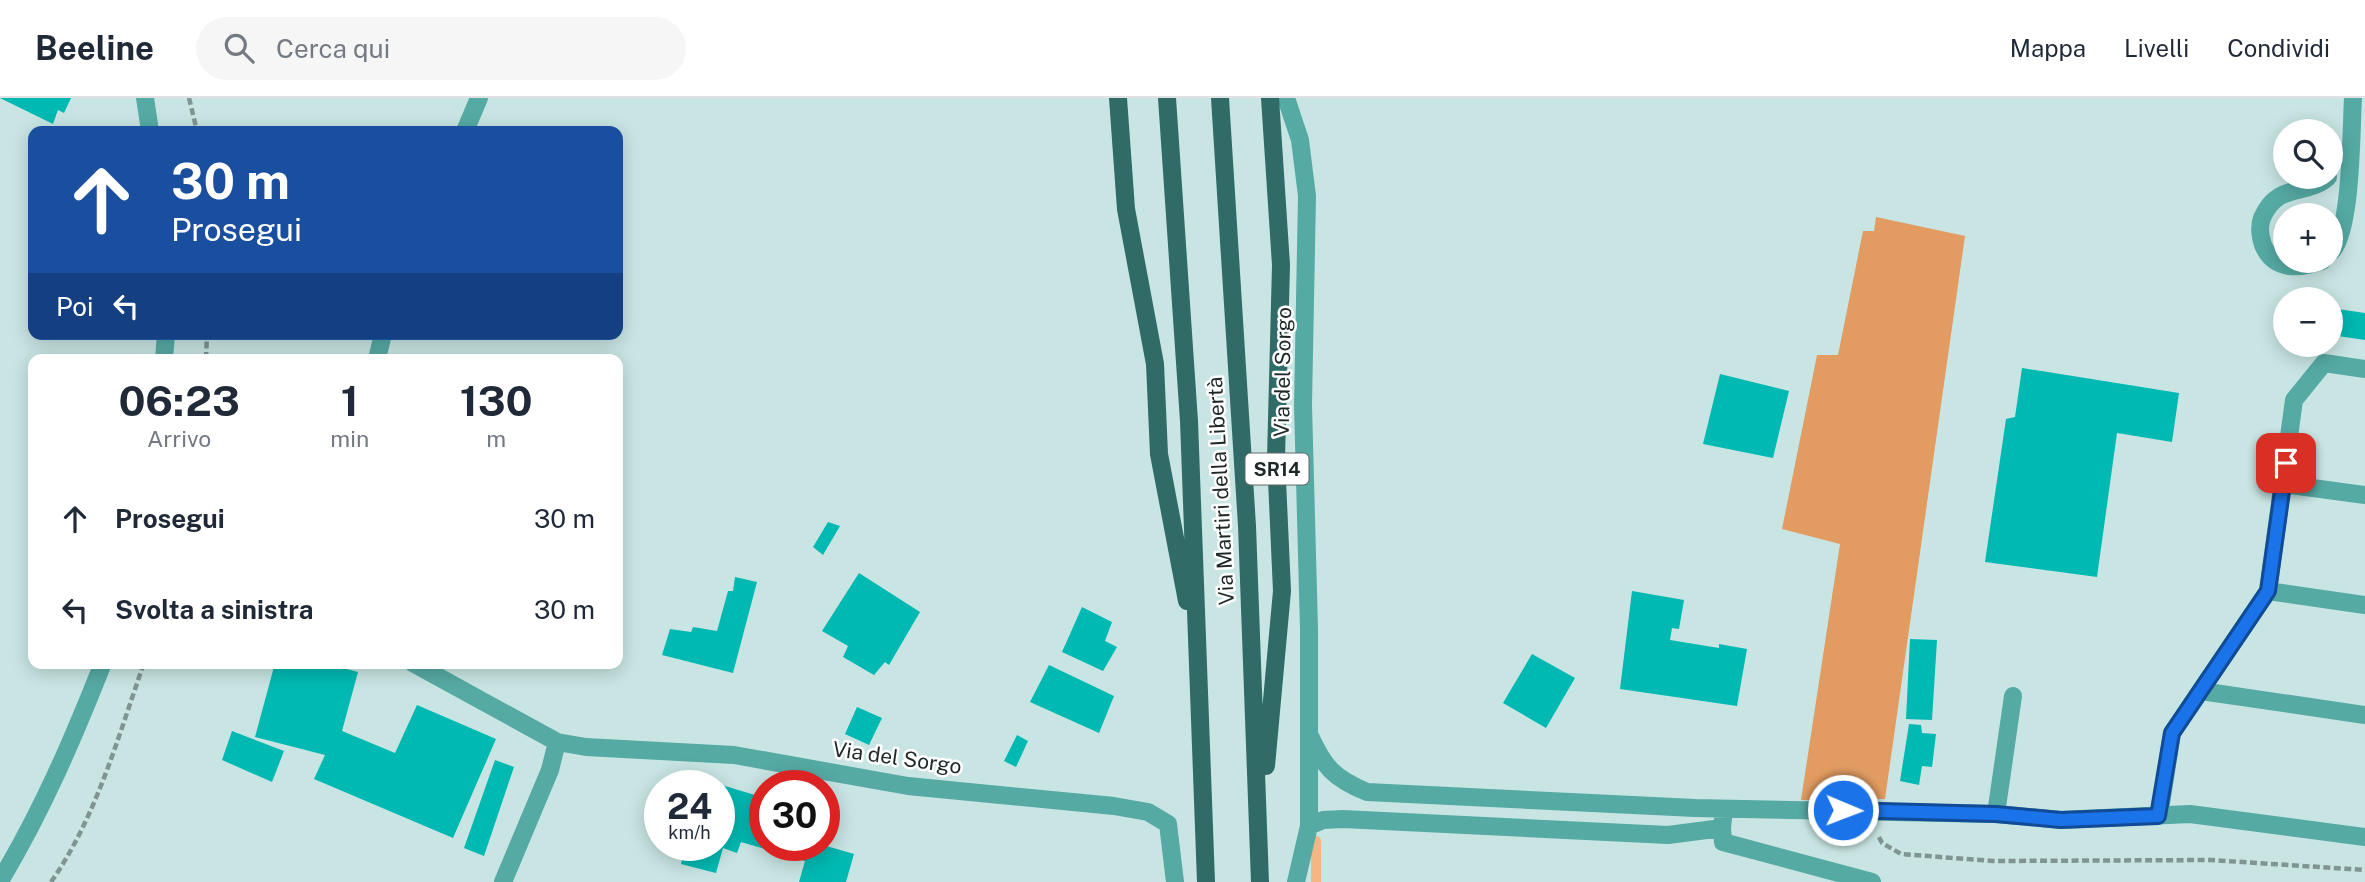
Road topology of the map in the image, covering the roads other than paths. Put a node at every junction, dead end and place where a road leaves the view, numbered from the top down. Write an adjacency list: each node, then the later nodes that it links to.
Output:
1 (145, 98): 9 (street)
2 (479, 98): 10 (street)
3 (1118, 98): 21 (main road)
4 (1167, 98): 21 (main road, Via Martiri della Libertà)
5 (1220, 98): 35 (main road, Via Martiri della Libertà / SR14)
6 (1270, 98): 35 (main road, SR14)
7 (1286, 98): 27 (street, Via del Sorgo)
8 (2353, 98): 11 (street)
9 (149, 126)
10 (467, 126)
11 (2351, 138): 12 (street); 14 (street)
12 (2343, 155)
13 (2293, 189): 15 (street)
14 (2343, 226)
15 (2273, 259)
16 (2365, 369): 17 (street)
17 (2283, 484): 18 (street); 19 (street)
18 (2365, 495)
19 (2268, 591): 20 (street); 24 (street)
20 (2365, 606)
21 (1199, 659): 39 (main road, Via Martiri della Libertà)
22 (101, 669): 36 (street)
23 (424, 669): 28 (street)
24 (2201, 691): 26 (street); 31 (street)
25 (2013, 696): 30 (street)
26 (2365, 715)
27 (1309, 734): 29 (street, Via del Sorgo); 32 (street, Via del Sorgo)
28 (557, 742): 37 (street); 38 (street, Via del Sorgo)
29 (1724, 809): 30 (street, Via del Sorgo); 33 (street)
30 (1996, 814): 31 (street, Via del Sorgo)
31 (2158, 816): 34 (street, Via del Sorgo)
32 (1309, 826): 33 (street); 41 (street, Via del Sorgo)
33 (1722, 828): 42 (street)
34 (2365, 837)
35 (1259, 839): 40 (main road, Via Martiri della Libertà / SR14)
36 (0, 881)
37 (503, 882)
38 (1175, 882)
39 (1206, 882)
40 (1260, 882)
41 (1296, 882)
42 (1872, 882)

